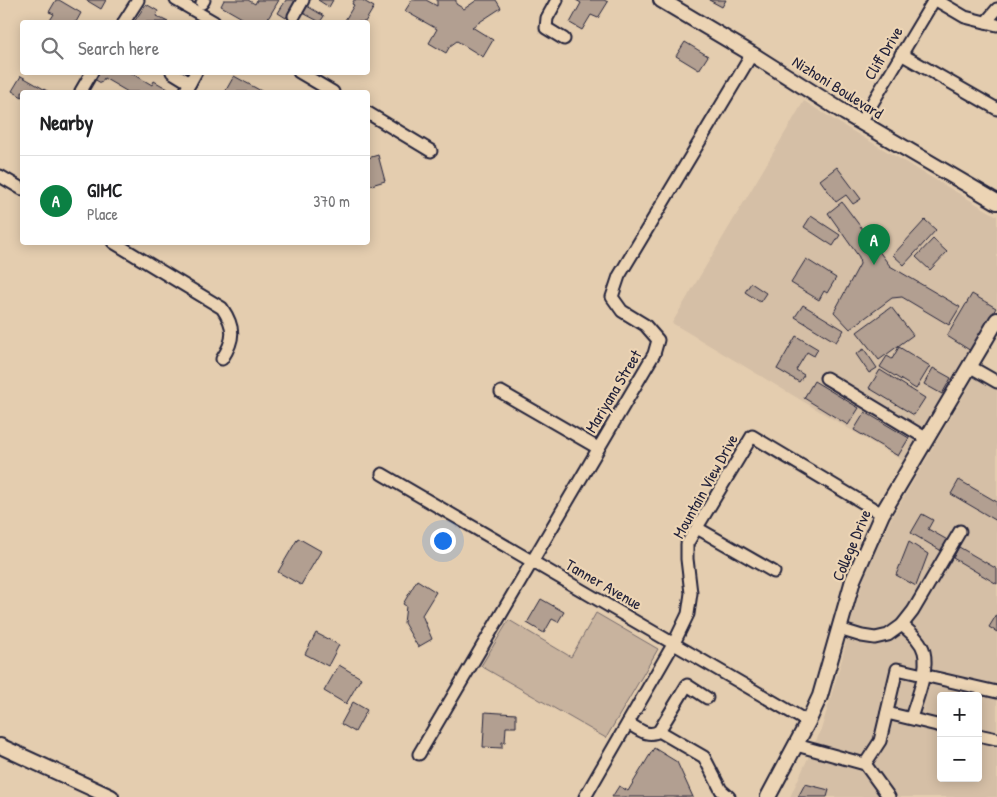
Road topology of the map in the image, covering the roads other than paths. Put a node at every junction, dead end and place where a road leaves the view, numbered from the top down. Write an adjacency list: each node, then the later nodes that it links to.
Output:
1 (138, 0): 9 (street)
2 (176, 0): 10 (street)
3 (304, 0): 8 (street)
4 (557, 0): 12 (street)
5 (661, 0): 13 (main road, Nizhoni Boulevard)
6 (935, 0): 11 (street); 14 (street, Cliff Drive)
7 (997, 9): 11 (street)
8 (294, 16)
9 (125, 20)
10 (211, 20)
11 (991, 24)
12 (564, 39)
13 (752, 54): 24 (main road, Nizhoni Boulevard); 37 (street, Mariyana Street)
14 (901, 54): 22 (street); 24 (street, Cliff Drive)
15 (90, 75): 20 (street)
16 (175, 75): 19 (street)
17 (194, 75): 19 (street)
18 (304, 75): 21 (street)
19 (187, 88)
20 (82, 90)
21 (330, 90)
22 (997, 109)
23 (370, 114): 25 (street)
24 (861, 122): 28 (main road, Nizhoni Boulevard)
25 (431, 151)
26 (0, 176): 27 (street)
27 (20, 188)
28 (997, 202)
29 (118, 245): 31 (street)
30 (997, 320): 32 (main road, College Drive)
31 (222, 359)
32 (969, 366): 34 (street); 36 (main road, College Drive)
33 (826, 378): 36 (street)
34 (997, 382)
35 (501, 392): 37 (street)
36 (927, 440): 39 (main road, College Drive)
37 (598, 448): 42 (street, Mariyana Street)
38 (382, 474): 42 (street, Tanner Avenue)
39 (882, 514): 40 (street, Mountain View Drive); 45 (main road, College Drive)
40 (697, 528): 43 (street); 46 (street, Mountain View Drive)
41 (960, 531): 44 (street)
42 (533, 561): 46 (street, Tanner Avenue); 60 (street, Mariyana Street)
43 (774, 572)
44 (902, 625): 45 (street); 47 (street)
45 (839, 629): 52 (main road, College Drive)
46 (674, 644): 52 (street, Tanner Avenue); 53 (street, Mountain View Drive)
47 (923, 674): 48 (street); 50 (street); 51 (street)
48 (997, 692)
49 (707, 698): 55 (street)
50 (887, 713): 51 (street); 61 (street)
51 (911, 718): 54 (street)
52 (808, 722): 58 (main road, College Drive)
53 (628, 723): 55 (street); 63 (street, Mountain View Drive)
54 (937, 725)
55 (659, 731): 64 (street)
56 (982, 736): 57 (street)
57 (997, 739)
58 (796, 744): 61 (street); 65 (main road, College Drive)
59 (0, 746): 62 (main road)
60 (419, 754)
61 (865, 764): 66 (street)
62 (111, 797)
63 (585, 797)
64 (729, 797)
65 (768, 797)
66 (888, 797)

